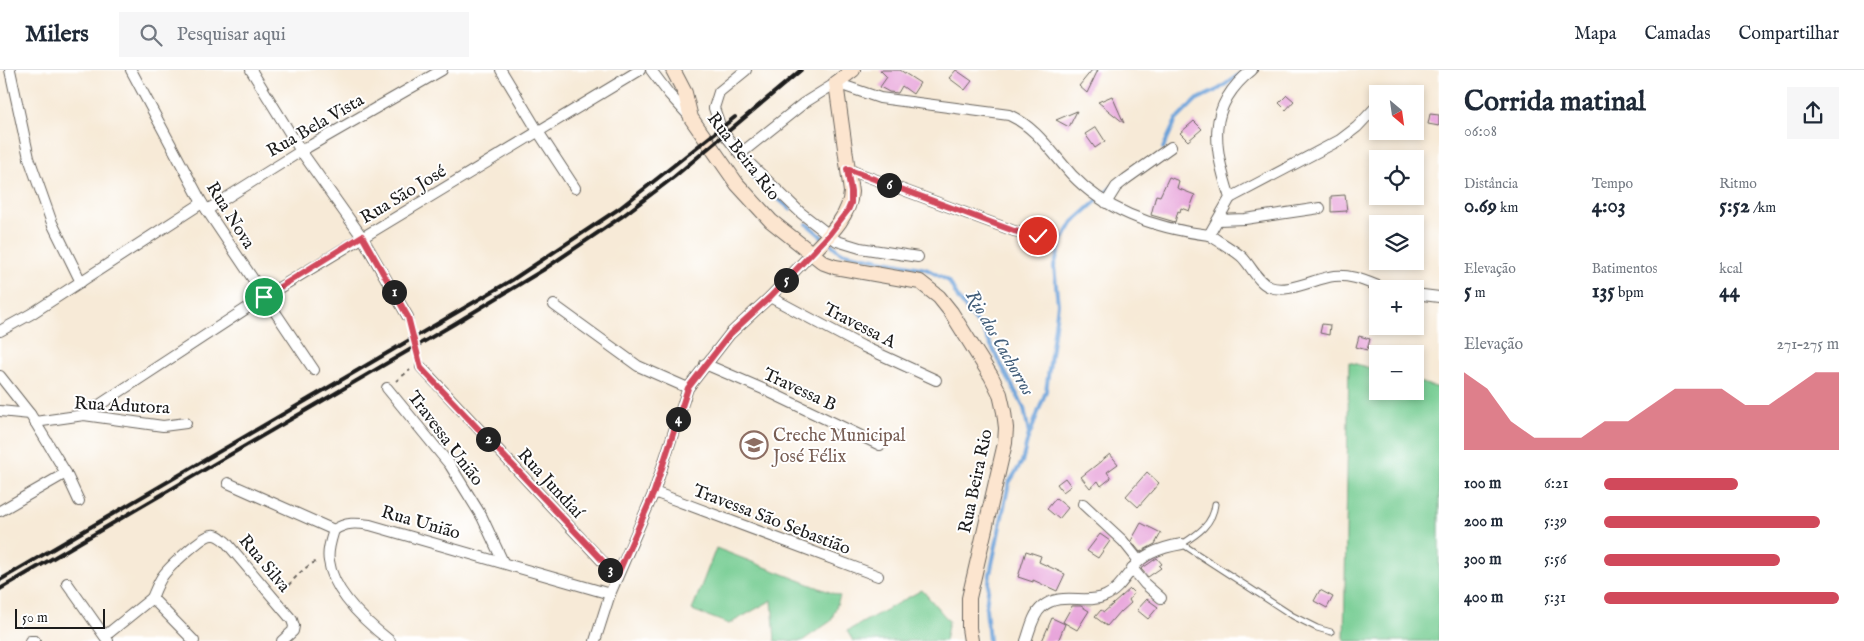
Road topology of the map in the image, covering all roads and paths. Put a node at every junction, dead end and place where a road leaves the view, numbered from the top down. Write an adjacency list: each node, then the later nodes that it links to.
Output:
1 (3, 70): 13 (street)
2 (10, 70): 34 (street)
3 (131, 70): 25 (street, Rua Nova)
4 (251, 70): 19 (street)
5 (442, 70): 19 (street, Rua Bela Vista)
6 (500, 70): 17 (street)
7 (640, 70): 17 (street, Rua São José)
8 (651, 70): 16 (street)
9 (673, 70): 16 (street, Rua Beira Rio)
10 (746, 70): 20 (street)
11 (853, 70): 14 (street)
12 (1252, 70): 23 (street)
13 (0, 72)
14 (836, 84): 20 (street); 21 (street); 24 (street)
15 (1369, 114): 23 (street)
16 (691, 118): 32 (street, Rua Beira Rio)
17 (538, 133): 22 (street); 29 (street, Rua São José)
18 (1170, 147): 24 (street)
19 (301, 151): 25 (street, Rua Bela Vista); 29 (street)
20 (740, 154): 31 (street)
21 (847, 169): 30 (street); 31 (street)
22 (575, 188)
23 (1230, 198): 27 (street)
24 (1104, 202): 28 (street)
25 (205, 206): 34 (street, Rua Bela Vista); 37 (street, Rua Nova)
26 (1320, 208): 27 (street)
27 (1218, 220): 28 (street)
28 (1209, 235): 35 (street)
29 (362, 236): 37 (street, Rua São José); 41 (street)
30 (1038, 236)
31 (827, 237): 32 (street); 33 (street)
32 (813, 252): 38 (street); 82 (street, Rua Beira Rio)
33 (918, 257)
34 (81, 282): 42 (street, Rua Bela Vista)
35 (1369, 283)
36 (1424, 295): 39 (street)
37 (264, 297): 45 (street, Rua Nova); 51 (street, Rua São José)
38 (770, 297): 43 (street); 47 (street, Travessa A)
39 (1439, 297)
40 (554, 305): 49 (street)
41 (408, 317): 44 (path)
42 (0, 331)
43 (705, 364): 49 (street); 54 (street, Travessa B)
44 (420, 365): 48 (path); 67 (street, Rua Jundiaí)
45 (314, 370)
46 (0, 376): 52 (street)
47 (936, 380)
48 (387, 388): 65 (street, Travessa União)
49 (688, 388): 57 (street)
50 (0, 411): 52 (street, Rua Adutora)
51 (84, 415): 52 (street, Rua Adutora); 53 (street, Rua Adutora)
52 (32, 418): 55 (street)
53 (186, 423)
54 (880, 445)
55 (66, 473): 58 (street); 61 (street)
56 (228, 483): 62 (street)
57 (654, 492): 67 (street); 68 (street, Travessa São Sebastião)
58 (79, 501)
59 (1083, 504): 66 (street)
60 (1215, 504): 63 (lane)
61 (0, 511)
62 (334, 530): 64 (street); 65 (street, Rua União)
63 (1182, 544): 66 (street); 74 (lane)
64 (328, 560): 73 (path); 80 (street)
65 (503, 562): 70 (street, Rua União)
66 (1135, 564): 72 (street); 83 (street)
67 (617, 576): 70 (street)
68 (878, 576)
69 (66, 583): 75 (street)
70 (610, 594): 81 (street)
71 (152, 598): 73 (street, Rua Silva); 75 (street); 78 (street)
72 (1161, 598)
73 (275, 600): 79 (street, Rua Silva)
74 (1331, 632)
75 (107, 638)
76 (30, 641): 77 (street)
77 (35, 641)
78 (194, 641)
79 (282, 641)
80 (390, 641)
81 (595, 641)
82 (971, 641)
83 (1026, 641)

